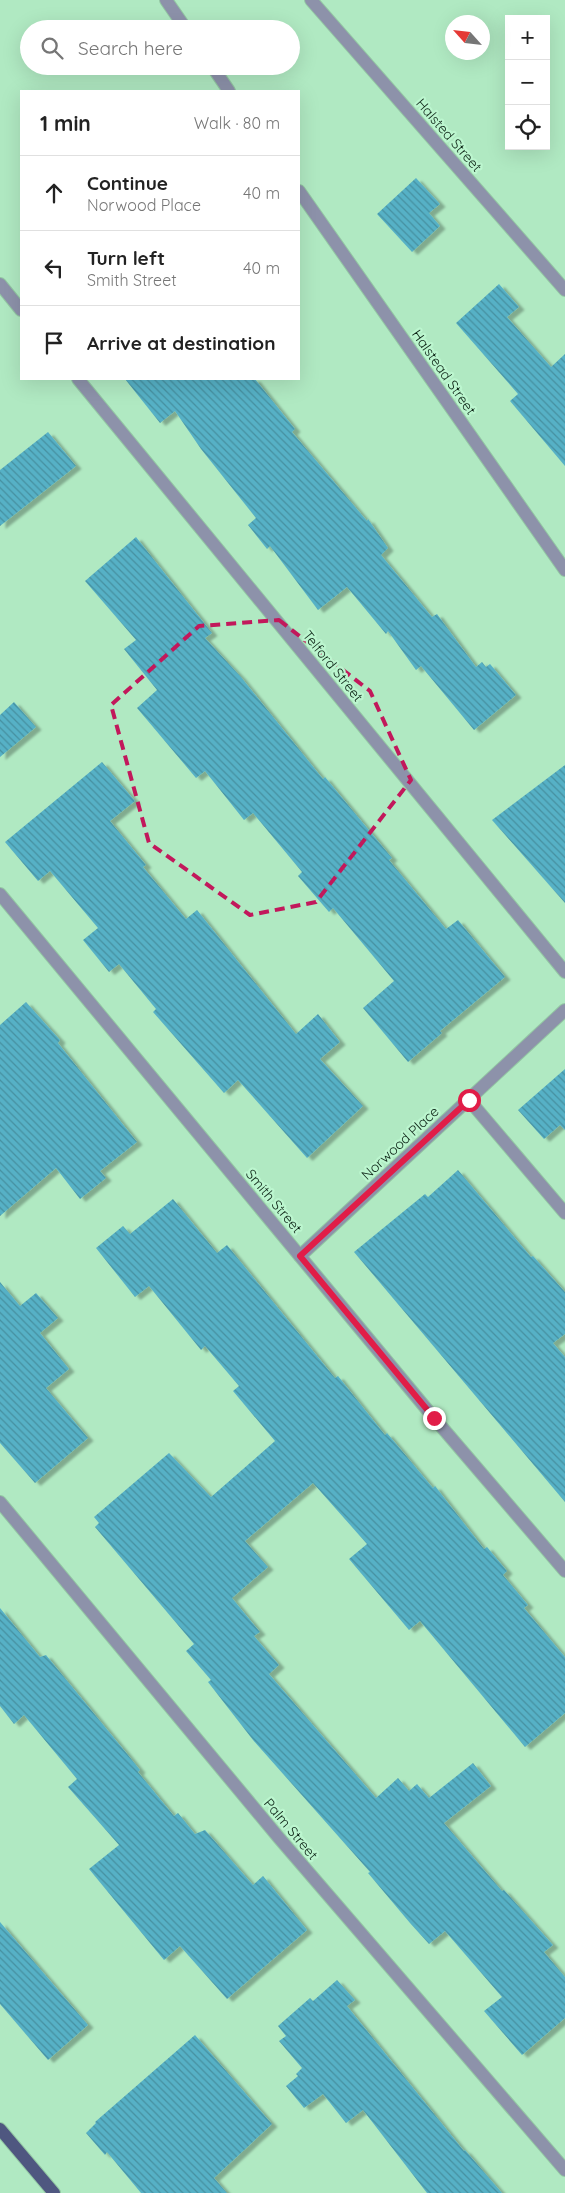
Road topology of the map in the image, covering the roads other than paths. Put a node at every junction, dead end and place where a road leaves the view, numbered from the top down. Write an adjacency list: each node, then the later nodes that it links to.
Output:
1 (166, 0): 3 (street)
2 (311, 0): 8 (street, Halsted Street)
3 (180, 20)
4 (218, 75): 5 (street)
5 (229, 90)
6 (300, 191): 11 (street, Halstead Street)
7 (0, 284): 9 (street)
8 (565, 290)
9 (20, 309)
10 (79, 380): 13 (street, Telford Street)
11 (565, 570)
12 (0, 894): 17 (street, Smith Street)
13 (565, 972)
14 (565, 1010): 15 (street, Norwood Place)
15 (469, 1100): 16 (street); 17 (street, Norwood Place)
16 (565, 1212)
17 (300, 1256): 19 (street, Smith Street)
18 (0, 1502): 21 (street, Palm Street)
19 (565, 1571)
20 (0, 2129): 22 (main road)
21 (565, 2170)
22 (54, 2193)

